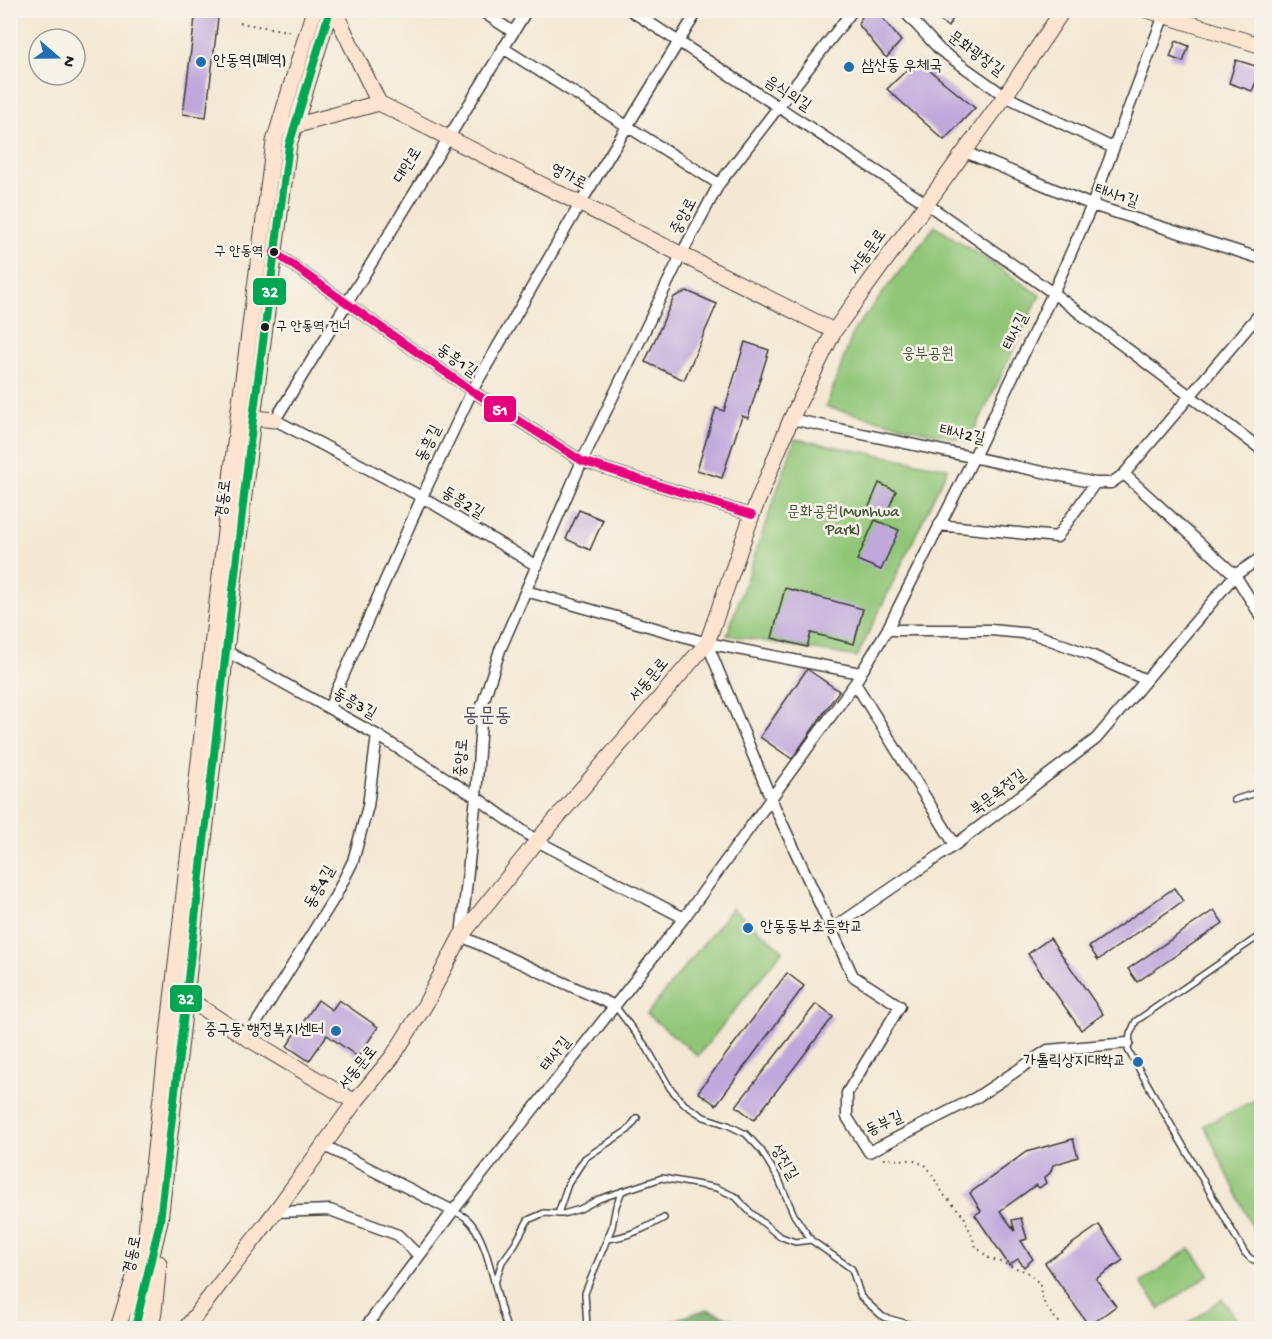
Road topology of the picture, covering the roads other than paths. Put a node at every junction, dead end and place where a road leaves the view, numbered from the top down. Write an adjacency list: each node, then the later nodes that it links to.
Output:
1 (314, 10): 19 (street, 경동로)
2 (332, 10): 17 (street); 19 (street, 경동로)
3 (480, 10): 12 (street)
4 (527, 10): 12 (street, 대안로)
5 (630, 10): 13 (street, 음식의길)
6 (698, 10): 13 (street, 동흥길)
7 (853, 10): 18 (street, 중앙로)
8 (903, 10): 16 (street, 문화광장길)
9 (1063, 10): 16 (street, 서동문로)
10 (1148, 10): 11 (street)
11 (1163, 13): 14 (street); 22 (street, 태사길)
12 (513, 32): 15 (street, 대안로)
13 (679, 42): 18 (street, 음식의길); 20 (street, 동흥길)
14 (1262, 46)
15 (503, 48): 20 (street); 21 (street, 대안로)
16 (1005, 96): 22 (street); 23 (street, 서동문로)
17 (379, 103): 19 (street); 21 (street, 영가로)
18 (778, 107): 24 (street, 중앙로); 26 (street, 음식의길)
19 (286, 126): 28 (street, 경동로); 37 (street, 경동로)
20 (628, 127): 24 (street); 25 (street, 동흥길)
21 (448, 137): 25 (street, 영가로); 32 (street, 대안로)
22 (1113, 148): 27 (street, 태사길)
23 (965, 152): 26 (street, 서동문로); 27 (street, 태사1길)
24 (719, 184): 29 (street, 중앙로)
25 (580, 204): 29 (street, 영가로); 35 (street, 동흥길)
26 (927, 204): 31 (street, 음식의길); 34 (street, 서동문로)
27 (1092, 205): 30 (street, 태사1길); 31 (street, 태사길)
28 (274, 252): 32 (street); 37 (street, 경동로)
29 (681, 255): 34 (street, 영가로); 42 (street, 중앙로)
30 (1262, 259)
31 (1053, 292): 36 (street, 음식의길); 41 (street, 태사길)
32 (346, 303): 35 (street, 동흥1길); 39 (street, 대안로)
33 (1262, 311): 36 (street)
34 (834, 331): 38 (street, 서동문로)
35 (472, 391): 42 (street, 동흥1길); 45 (street, 동흥길)
36 (1190, 396): 40 (street); 43 (street)
37 (245, 418): 39 (street); 55 (street, 경동로)
38 (791, 419): 41 (street, 태사2길); 46 (street, 서동문로)
39 (275, 420): 45 (street, 동흥2길)
40 (1262, 450)
41 (974, 457): 44 (street, 태사2길); 47 (street, 태사길)
42 (582, 461): 46 (street); 49 (street, 중앙로)
43 (1124, 474): 44 (street, 태사2길); 50 (street)
44 (1095, 483): 47 (street)
45 (422, 497): 49 (street, 동흥2길); 58 (street, 동흥길)
46 (752, 515): 54 (street, 서동문로)
47 (939, 525): 53 (street, 태사길)
48 (1262, 558): 50 (street, 북문옥정길)
49 (537, 566): 51 (street, 중앙로)
50 (1235, 575): 52 (street); 57 (street, 북문옥정길)
51 (526, 591): 54 (street); 61 (street, 중앙로)
52 (1262, 618)
53 (887, 630): 56 (street, 태사길); 57 (street)
54 (707, 643): 56 (street); 62 (street); 64 (street, 서동문로)
55 (219, 650): 58 (street, 동흥3길); 70 (street, 경동로)
56 (857, 678): 62 (street, 태사길); 65 (street)
57 (1146, 680): 65 (street, 북문옥정길)
58 (329, 708): 59 (street, 동흥3길)
59 (377, 735): 61 (street, 동흥3길); 72 (street, 동흥4길)
60 (1262, 791): 63 (lane)
61 (476, 797): 64 (street, 동흥3길); 69 (street, 중앙로)
62 (771, 799): 66 (street, 태사길); 67 (street)
63 (1234, 800)
64 (537, 841): 66 (street); 69 (street, 서동문로)
65 (955, 845): 67 (street, 북문옥정길)
66 (684, 918): 71 (street, 태사길)
67 (832, 929): 73 (street, 동부길)
68 (1262, 934): 73 (lane)
69 (461, 936): 71 (street); 74 (street, 서동문로)
70 (180, 997): 72 (street); 82 (street, 경동로)
71 (615, 1006): 78 (street, 태사길); 84 (lane, 성진길)
72 (247, 1038): 74 (street)
73 (1128, 1043): 86 (lane)
74 (355, 1102): 76 (street, 서동문로)
75 (637, 1119): 80 (lane)
76 (323, 1145): 78 (street); 79 (street, 서동문로)
77 (621, 1191): 80 (lane); 83 (lane); 84 (lane)
78 (453, 1211): 85 (street, 태사길); 87 (lane)
79 (275, 1212): 85 (street); 91 (street, 서동문로)
80 (558, 1214): 87 (lane)
81 (664, 1218): 83 (lane)
82 (153, 1221): 88 (street); 89 (street, 경동로); 90 (street)
83 (607, 1239): 94 (lane)
84 (811, 1240): 95 (lane, 성진길)
85 (419, 1256): 92 (street, 태사길)
86 (1262, 1262)
87 (495, 1283): 93 (lane)
88 (118, 1329)
89 (135, 1329)
90 (150, 1329)
91 (186, 1329)
92 (365, 1329)
93 (507, 1329)
94 (587, 1329)
95 (923, 1329)

